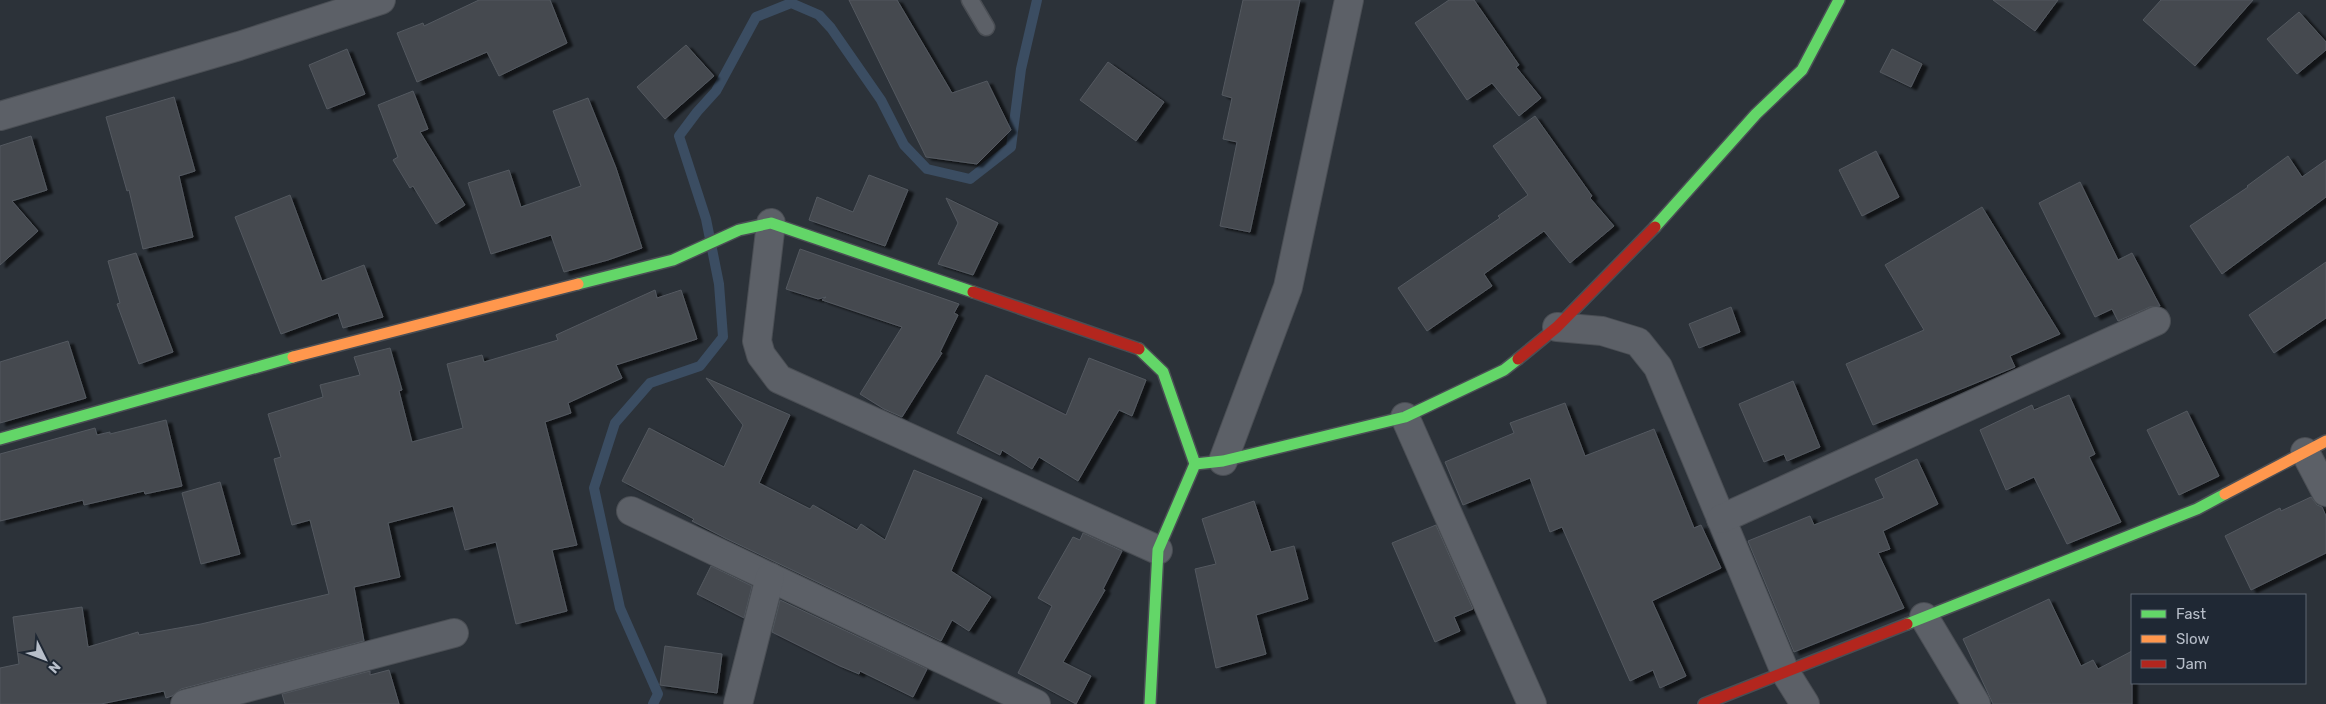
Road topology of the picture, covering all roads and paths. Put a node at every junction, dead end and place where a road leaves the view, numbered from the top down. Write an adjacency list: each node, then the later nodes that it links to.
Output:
1 (382, 0): 6 (street)
2 (970, 0): 5 (lane)
3 (1350, 0): 13 (street)
4 (1838, 0): 9 (street)
5 (986, 28)
6 (0, 116)
7 (771, 222): 11 (street); 14 (street); 18 (street)
8 (2156, 321): 17 (street)
9 (1557, 327): 10 (street); 17 (street)
10 (1405, 417): 13 (street); 27 (street)
11 (0, 439)
12 (2316, 447): 15 (street); 20 (street)
13 (1223, 461): 14 (street)
14 (1195, 464): 18 (street)
15 (2326, 492)
16 (631, 511): 19 (street)
17 (1722, 519): 22 (street)
18 (1158, 550): 26 (street)
19 (770, 577): 24 (street); 25 (street)
20 (1924, 617): 22 (street); 30 (street)
21 (454, 633): 23 (street)
22 (1785, 672): 28 (street); 29 (street)
23 (185, 704)
24 (738, 704)
25 (1036, 704)
26 (1150, 704)
27 (1532, 704)
28 (1704, 704)
29 (1805, 704)
30 (1976, 704)

